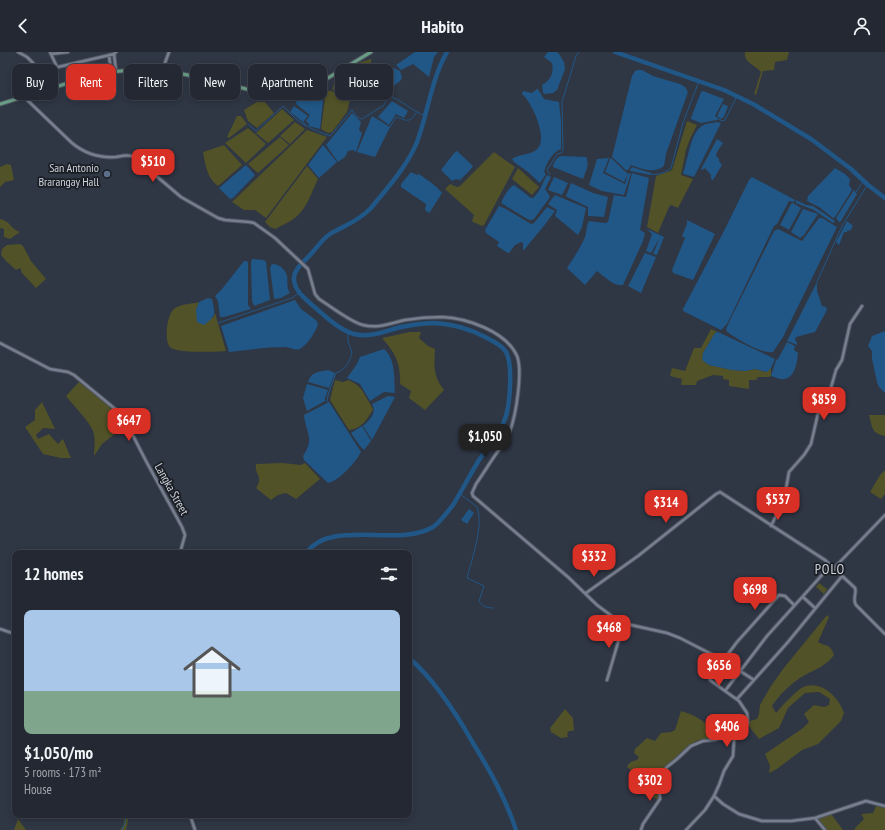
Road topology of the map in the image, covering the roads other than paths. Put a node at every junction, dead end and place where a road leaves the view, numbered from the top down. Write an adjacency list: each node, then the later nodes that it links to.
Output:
1 (18, 52): 8 (street)
2 (68, 52): 5 (street)
3 (168, 52): 12 (street)
4 (371, 52): 16 (main road)
5 (50, 53): 9 (street)
6 (115, 53): 7 (street); 11 (street)
7 (109, 55): 10 (street); 13 (street)
8 (34, 64)
9 (56, 64)
10 (110, 64)
11 (116, 64)
12 (164, 64)
13 (58, 67)
14 (124, 70): 15 (main road)
15 (116, 71)
16 (182, 74)
17 (12, 100): 19 (main road)
18 (28, 100): 28 (street)
19 (0, 104)
20 (862, 306): 23 (street)
21 (0, 343): 24 (street, Langka Street)
22 (885, 515): 26 (street)
23 (771, 526): 25 (street); 28 (street)
24 (181, 550)
25 (831, 565): 26 (street); 29 (street)
26 (834, 568): 27 (street)
27 (842, 576): 31 (street); 35 (street)
28 (586, 594): 32 (street)
29 (803, 597): 30 (street); 31 (street)
30 (794, 605): 36 (street); 37 (street)
31 (815, 608): 39 (street)
32 (624, 622): 36 (street); 38 (street)
33 (0, 629): 34 (street)
34 (12, 633)
35 (885, 634)
36 (723, 660): 37 (street); 40 (street)
37 (740, 670): 39 (street); 40 (street)
38 (607, 680)
39 (754, 680): 41 (street)
40 (725, 691): 41 (street)
41 (737, 699): 42 (street)
42 (742, 732): 43 (street); 48 (street)
43 (714, 796): 46 (street); 49 (street)
44 (885, 806): 46 (street)
45 (191, 818): 47 (street)
46 (815, 818): 50 (street)
47 (195, 830)
48 (641, 830)
49 (686, 830)
50 (825, 830)

